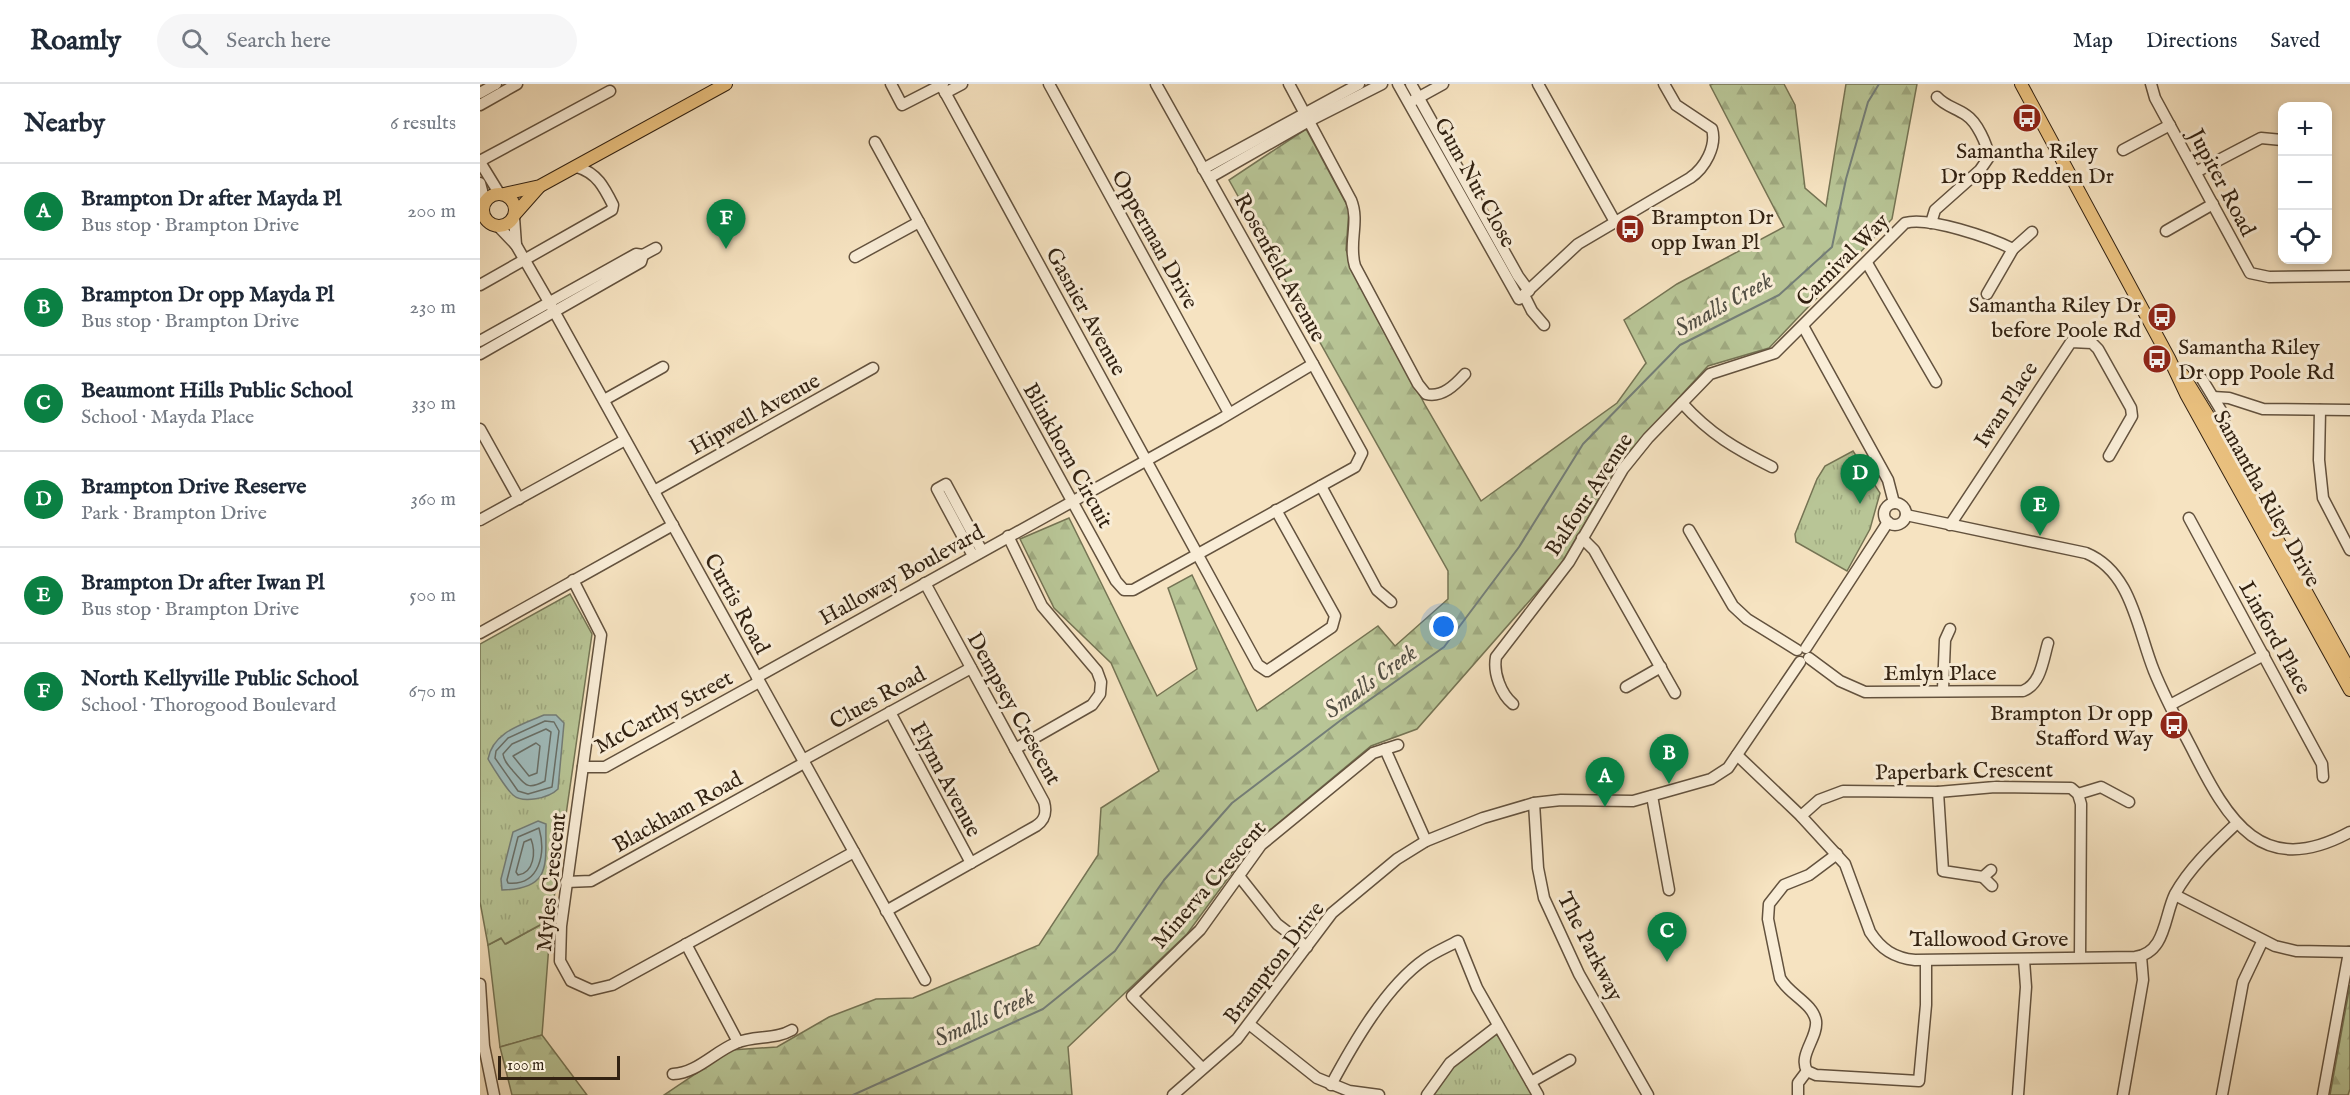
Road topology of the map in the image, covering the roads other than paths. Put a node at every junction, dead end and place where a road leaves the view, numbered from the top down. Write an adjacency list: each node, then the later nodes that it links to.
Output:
1 (496, 84): 20 (street)
2 (517, 84): 23 (street)
3 (726, 84): 30 (main road)
4 (891, 84): 18 (street)
5 (962, 84): 18 (street)
6 (1048, 84): 73 (street, Opperman Drive)
7 (1156, 84): 32 (street, Rosenfeld Avenue)
8 (1288, 84): 24 (street)
9 (1359, 84): 24 (street)
10 (1382, 84): 24 (street)
11 (1398, 84): 22 (street, Gum Nut Close)
12 (1411, 84): 22 (street, Gum Nut Close)
13 (1443, 84): 22 (street)
14 (1538, 84): 39 (street)
15 (1664, 84): 39 (street)
16 (2021, 84): 61 (main road, Samantha Riley Drive)
17 (2151, 84): 25 (street, Jupiter Road)
18 (943, 87): 78 (street, Gasnier Avenue)
19 (610, 91): 29 (street)
20 (480, 93)
21 (1937, 97): 41 (street)
22 (1414, 100): 55 (street, Gum Nut Close)
23 (480, 105)
24 (1307, 118): 32 (street); 65 (street)
25 (2170, 125): 28 (street); 31 (street, Jupiter Road)
26 (2278, 140): 31 (street)
27 (875, 142): 40 (street, Blinkhorn Circuit)
28 (2123, 150)
29 (480, 161): 35 (street)
30 (577, 167): 34 (main road); 50 (street)
31 (2196, 172): 36 (street, Jupiter Road)
32 (1206, 174): 62 (street, Rosenfeld Avenue)
33 (480, 183): 37 (street)
34 (540, 186): 35 (main road); 38 (main road)
35 (501, 194): 37 (main road); 38 (main road)
36 (2213, 204): 44 (street); 52 (street, Jupiter Road)
37 (483, 206): 42 (main road)
38 (515, 215): 42 (main road); 46 (street, Curtis Road)
39 (1614, 220): 55 (street)
40 (919, 222): 49 (street); 83 (street, Blinkhorn Circuit)
41 (1931, 223): 48 (street, Carnival Way); 51 (street, Carnival Way)
42 (496, 226): 43 (main road); 46 (street, Curtis Road)
43 (480, 228)
44 (2166, 231)
45 (2032, 232): 48 (street)
46 (516, 245): 50 (street, Curtis Road)
47 (656, 248): 56 (street)
48 (2013, 249): 54 (street)
49 (855, 257)
50 (524, 260): 53 (street); 56 (street, Curtis Road)
51 (1867, 262): 58 (street, Carnival Way); 67 (street)
52 (2350, 276)
53 (480, 285)
54 (1987, 294)
55 (1524, 295): 57 (street, Gum Nut Close)
56 (552, 307): 59 (street); 60 (street); 69 (street, Curtis Road)
57 (1544, 325)
58 (1803, 326): 70 (street, Balfour Avenue); 84 (street)
59 (480, 341)
60 (480, 354)
61 (2169, 358): 108 (main road, Samantha Riley Drive); 112 (main road, Samantha Riley Drive)
62 (1313, 364): 73 (street, Rosenfeld Avenue); 80 (street, Blinkhorn Circuit)
63 (663, 367): 69 (street)
64 (873, 368): 81 (street, Hipwell Avenue)
65 (1465, 374)
66 (2202, 379): 68 (street)
67 (1936, 382)
68 (2213, 397): 72 (street); 74 (street)
69 (604, 400): 76 (street, Curtis Road)
70 (1682, 403): 79 (street); 94 (street, Balfour Avenue)
71 (2350, 410): 72 (street)
72 (2320, 411): 95 (street)
73 (1229, 413): 78 (street, Rosenfeld Avenue)
74 (2225, 417)
75 (480, 429): 82 (street)
76 (625, 440): 81 (street, Curtis Road); 82 (street)
77 (2109, 456): 91 (street, Iwan Place)
78 (1146, 459): 83 (street, Halloway Boulevard); 97 (street, Gasnier Avenue)
79 (1772, 467)
80 (1321, 486): 85 (street, Blinkhorn Circuit); 100 (street)
81 (654, 491): 90 (street, Curtis Road)
82 (519, 499): 88 (street)
83 (1068, 503): 93 (street, Halloway Boulevard); 97 (street, Blinkhorn Circuit)
84 (1894, 503): 86 (street); 89 (street)
85 (1276, 510): 97 (street, Blinkhorn Circuit); 97 (street, Gasnier Avenue)
86 (1906, 515): 89 (street); 91 (street)
87 (2188, 518): 105 (street, Linford Place)
88 (480, 520)
89 (1888, 522): 104 (street, Brampton Drive)
90 (673, 525): 98 (street); 109 (street, Curtis Road)
91 (1950, 525): 115 (street)
92 (1689, 530): 104 (street, Emlyn Place)
93 (1008, 536): 96 (street, Halloway Boulevard); 118 (street)
94 (1582, 538): 107 (street); 114 (street, Balfour Avenue)
95 (2350, 550)
96 (978, 553): 96 (street); 99 (street, Halloway Boulevard)
97 (1199, 555)
98 (573, 580): 102 (street); 122 (street, Myles Crescent)
99 (925, 583): 106 (street, Dempsey Crescent); 109 (street, Halloway Boulevard)
100 (1391, 603)
101 (1950, 629): 111 (street)
102 (480, 633)
103 (2048, 643): 111 (street, Emlyn Place)
104 (1803, 655): 111 (street, Emlyn Place); 120 (street, Brampton Drive)
105 (2264, 655): 115 (street); 123 (street, Linford Place)
106 (971, 668): 116 (street, Clues Road); 118 (street, Dempsey Crescent)
107 (1660, 668): 110 (street); 113 (street)
108 (2350, 671)
109 (758, 680): 121 (street, Curtis Road); 122 (street, McCarthy Street)
110 (1626, 687)
111 (1943, 690)
112 (2350, 690)
113 (1675, 693)
114 (1513, 704)
115 (2170, 705): 130 (street)
116 (890, 712): 121 (street, Clues Road); 135 (street, Flynn Avenue)
117 (1398, 745): 119 (street, Minerva Crescent)
118 (1015, 749): 135 (street, Dempsey Crescent)
119 (1384, 749): 132 (street); 136 (street, Minerva Crescent)
120 (1737, 755): 126 (street, Brampton Drive); 129 (street, Tallowood Grove)
121 (804, 761): 133 (street, Curtis Road); 137 (street, Blackham Road)
122 (583, 767): 137 (street, Myles Crescent)
123 (2323, 777)
124 (1938, 792): 125 (street, Paperbark Crescent); 129 (street, Paperbark Crescent); 138 (street)
125 (2078, 794): 127 (street); 147 (street, Paperbark Crescent)
126 (1652, 796): 128 (street, Brampton Drive); 139 (street)
127 (2129, 802)
128 (1534, 804): 132 (street, Brampton Drive); 168 (street, The Parkway)
129 (1801, 816): 134 (street, Tallowood Grove)
130 (2236, 824): 131 (street); 140 (street)
131 (2350, 832)
132 (1426, 841): 144 (street, Brampton Drive)
133 (854, 852): 141 (street, Curtis Road); 143 (street, Myles Crescent)
134 (1837, 854): 149 (street, Tallowood Grove); 159 (street)
135 (970, 863): 141 (street, Dempsey Crescent)
136 (1239, 876): 144 (street); 158 (street, Minerva Crescent)
137 (566, 882): 143 (street, Myles Crescent)
138 (1992, 886)
139 (1670, 890)
140 (2175, 895): 142 (street); 146 (street)
141 (886, 911): 150 (street, Curtis Road)
142 (2262, 942): 145 (street); 172 (street)
143 (686, 944): 155 (street)
144 (1307, 947): 152 (street, Brampton Drive)
145 (2350, 952): 173 (street)
146 (2141, 956): 147 (street, Tallowood Grove); 171 (street)
147 (2080, 957): 148 (street, Tallowood Grove)
148 (2024, 960): 149 (street, Tallowood Grove); 170 (street)
149 (1926, 961): 159 (street)
150 (926, 980)
151 (480, 984): 156 (street)
152 (1249, 1024): 158 (street, Brampton Drive); 162 (street)
153 (1498, 1026): 161 (street); 162 (street); 166 (street)
154 (792, 1030): 155 (street)
155 (738, 1042): 160 (street)
156 (483, 1060): 163 (street)
157 (1570, 1060): 161 (street)
158 (1202, 1068): 164 (street, Brampton Drive)
159 (1807, 1071): 169 (street)
160 (673, 1074)
161 (1531, 1082): 167 (street)
162 (1331, 1085): 165 (street)
163 (494, 1095)
164 (1173, 1095)
165 (1379, 1095)
166 (1427, 1095)
167 (1538, 1095)
168 (1648, 1095)
169 (1798, 1095)
170 (2018, 1095)
171 (2123, 1095)
172 (2222, 1095)
173 (2323, 1095)

